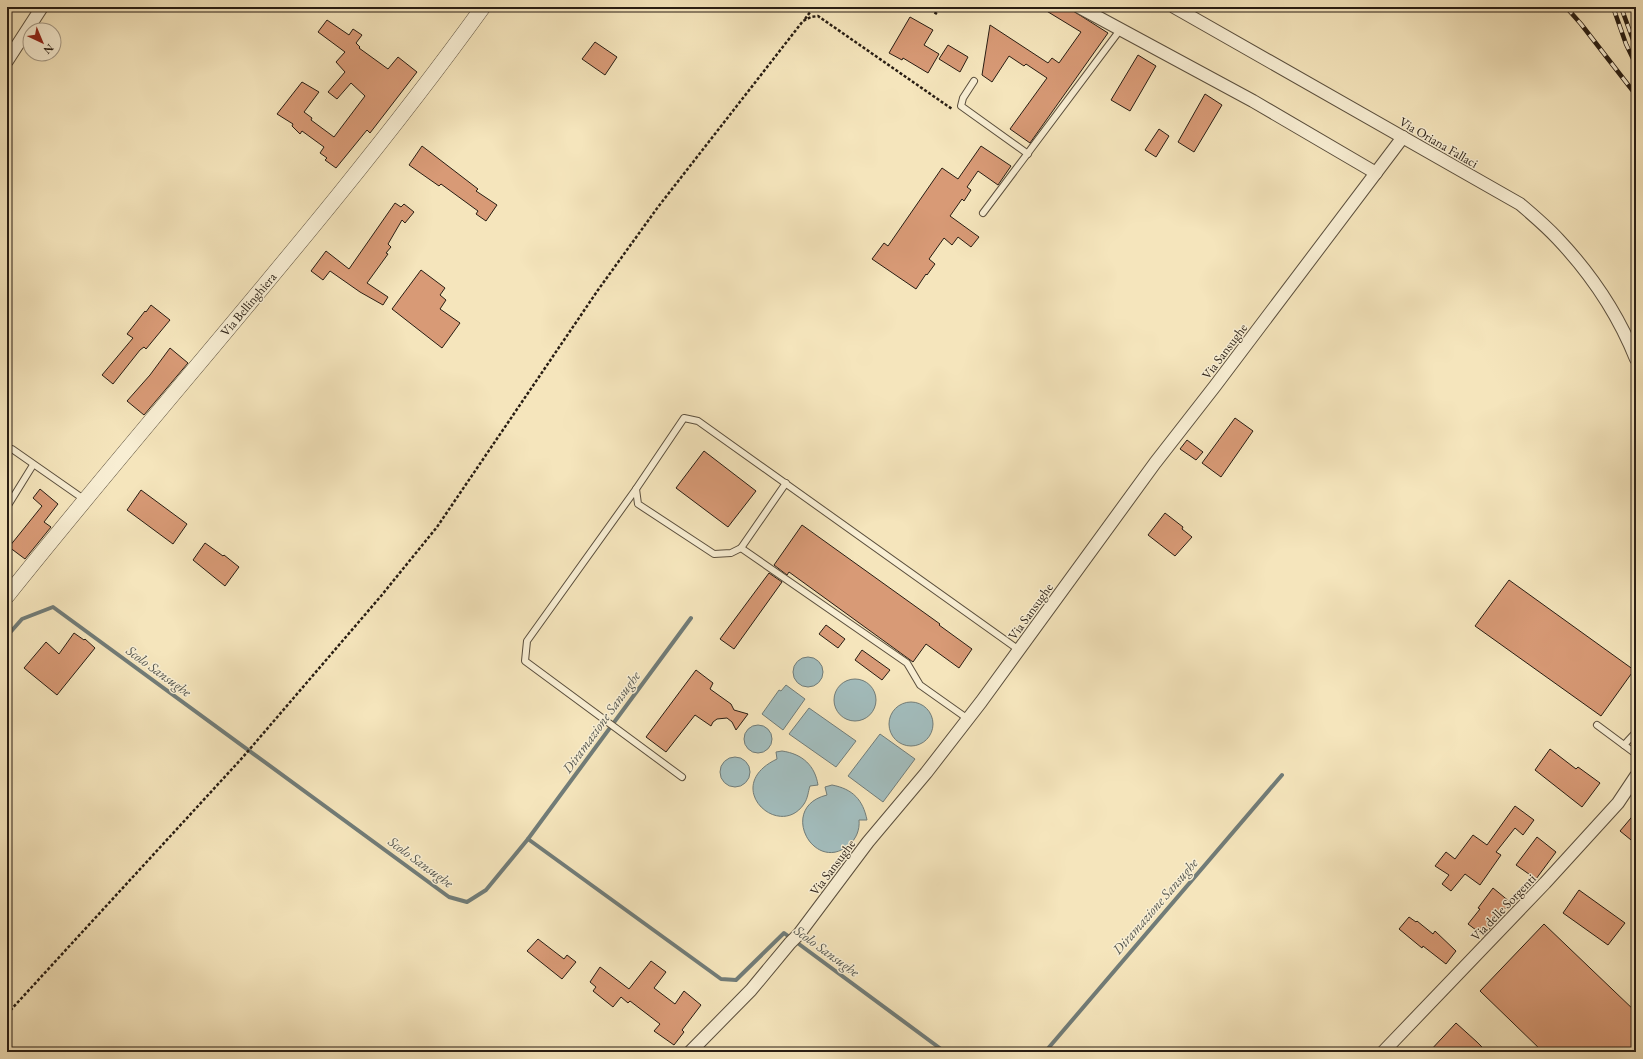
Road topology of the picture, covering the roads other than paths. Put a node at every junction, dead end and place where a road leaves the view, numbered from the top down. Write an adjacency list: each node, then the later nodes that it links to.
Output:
1 (42, 7): 6 (street)
2 (483, 7): 17 (street, Via Bellinghiera)
3 (1079, 7): 5 (street)
4 (1174, 7): 8 (street, Via Oriana Fallaci)
5 (1120, 30): 9 (lane); 10 (street)
6 (7, 61)
7 (974, 81): 9 (lane)
8 (1403, 137): 10 (street, Via Sansughe); 12 (street, Via Oriana Fallaci)
9 (1028, 154): 11 (lane)
10 (1376, 173): 21 (street, Via Sansughe)
11 (983, 213)
12 (1636, 359)
13 (7, 449): 14 (lane)
14 (33, 465): 17 (lane); 18 (lane)
15 (786, 483): 16 (lane); 19 (lane); 21 (lane)
16 (636, 489): 19 (lane); 28 (lane)
17 (85, 500): 20 (street, Via Bellinghiera)
18 (7, 507)
19 (741, 548): 22 (lane)
20 (7, 596)
21 (1020, 650): 22 (street, Via Sansughe)
22 (968, 719): 29 (street, Via Sansughe)
23 (1597, 725): 25 (lane)
24 (1636, 732): 25 (lane)
25 (1624, 745): 26 (lane)
26 (1636, 754)
27 (1636, 776): 30 (street, Via delle Sorgenti)
28 (682, 777)
29 (690, 1052)
30 (1382, 1052)

